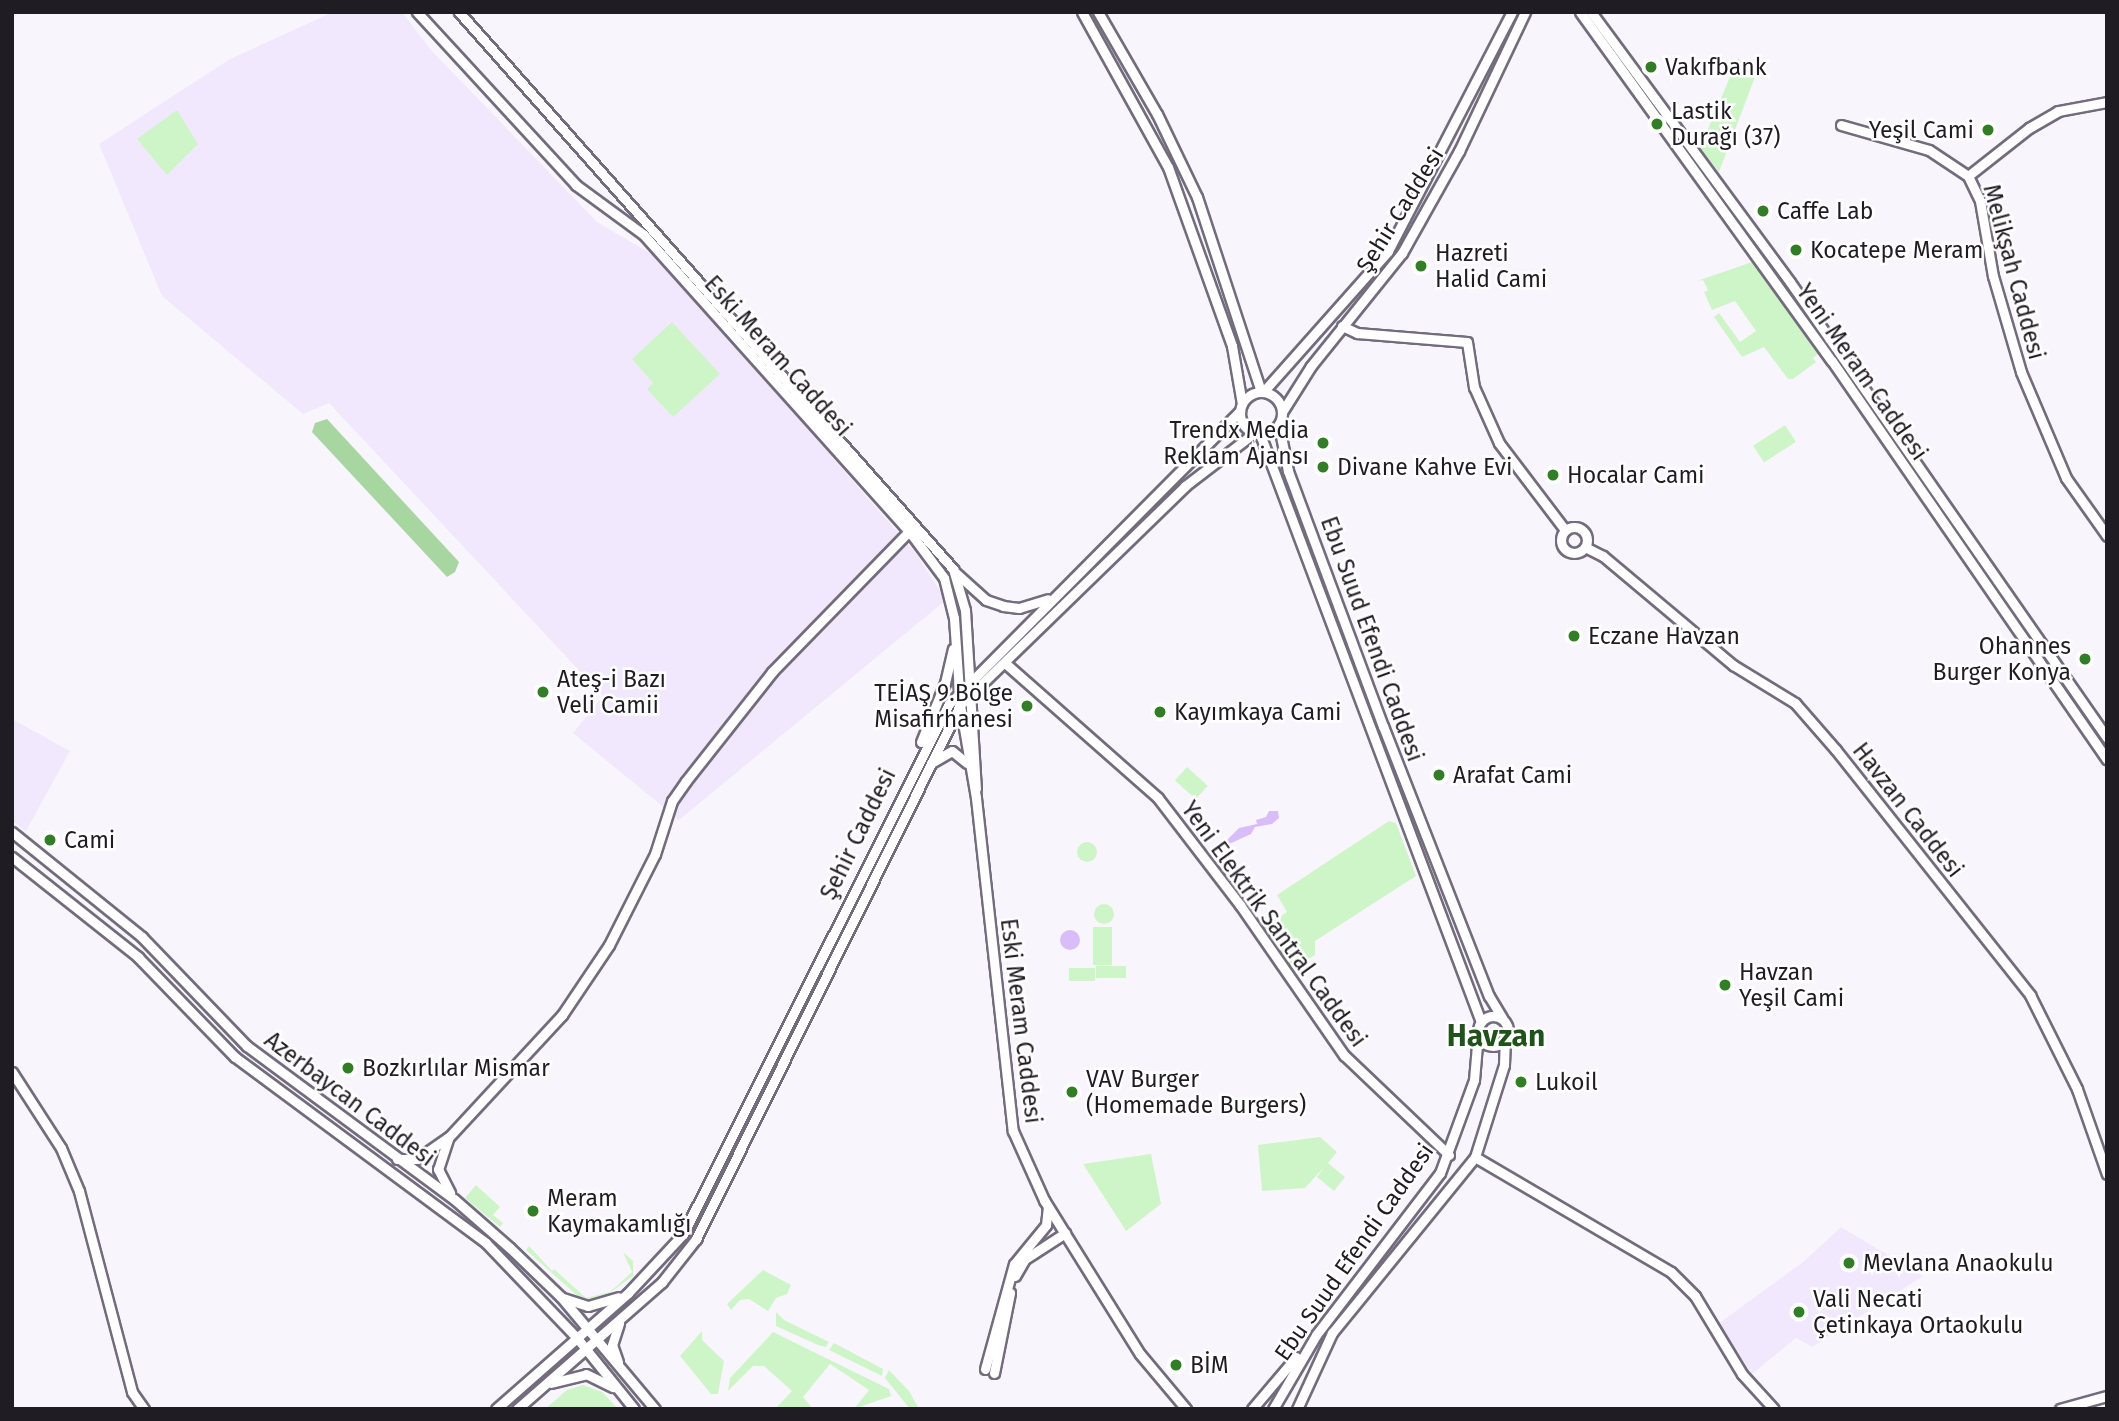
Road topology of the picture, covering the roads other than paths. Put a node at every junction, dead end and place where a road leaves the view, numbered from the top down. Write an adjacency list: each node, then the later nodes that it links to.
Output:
1 (417, 12): 19 (street, Eski Meram Caddesi)
2 (459, 12): 22 (street, Eski Meram Caddesi)
3 (1082, 12): 14 (street)
4 (1098, 12): 13 (street)
5 (1511, 12): 13 (street, Şehir Caddesi)
6 (1580, 12): 31 (street, Yeni Meram Caddesi)
7 (1591, 12): 30 (street, Yeni Meram Caddesi)
8 (1526, 14): 12 (street, Şehir Caddesi)
9 (2107, 102): 11 (street)
10 (1841, 125): 11 (street, Melikşah Caddesi)
11 (1968, 176): 20 (street, Melikşah Caddesi)
12 (1342, 326): 15 (street, Şehir Caddesi); 18 (street)
13 (1262, 392): 14 (street); 15 (street)
14 (1241, 408): 17 (street); 23 (street, Şehir Caddesi)
15 (1282, 412): 16 (street)
16 (1279, 426): 17 (street); 38 (street, Ebu Suud Efendi Caddesi)
17 (1257, 434): 25 (street, Şehir Caddesi); 39 (street, Ebu Suud Efendi Caddesi)
18 (1565, 530): 21 (street); 21 (street)
19 (909, 531): 24 (street, Eski Meram Caddesi); 43 (street)
20 (2107, 536)
21 (1585, 547): 47 (street, Havzan Caddesi)
22 (953, 569): 23 (street); 26 (street, Eski Meram Caddesi)
23 (1053, 597): 26 (street, Şehir Caddesi)
24 (954, 618): 27 (street, Eski Meram Caddesi); 32 (street)
25 (1005, 663): 28 (street, Şehir Caddesi); 44 (street, Yeni Elektrik Santral Caddesi)
26 (969, 680): 27 (street, Şehir Caddesi); 28 (street, Eski Meram Caddesi)
27 (959, 691): 29 (street, Eski Meram Caddesi); 32 (street, Şehir Caddesi)
28 (970, 695): 29 (street, Şehir Caddesi); 35 (street, Eski Meram Caddesi)
29 (960, 705): 33 (street, Eski Meram Caddesi); 34 (street, Şehir Caddesi)
30 (2107, 738)
31 (2107, 759)
32 (916, 761): 51 (street, Şehir Caddesi)
33 (968, 765): 34 (street); 35 (street, Eski Meram Caddesi)
34 (925, 769): 53 (street, Şehir Caddesi)
35 (976, 798): 49 (street, Eski Meram Caddesi)
36 (12, 832): 46 (street, Azerbaycan Caddesi)
37 (12, 857): 56 (street, Azerbaycan Caddesi)
38 (1502, 1018): 39 (street); 41 (street)
39 (1481, 1022): 40 (street)
40 (1478, 1033): 41 (street); 44 (street, Ebu Suud Efendi Caddesi)
41 (1505, 1041): 45 (street, Ebu Suud Efendi Caddesi)
42 (12, 1072): 63 (street)
43 (449, 1137): 46 (street); 48 (street)
44 (1449, 1155): 55 (street, Ebu Suud Efendi Caddesi)
45 (1475, 1157): 71 (street, Ebu Suud Efendi Caddesi); 72 (street)
46 (397, 1159): 48 (street, Azerbaycan Caddesi)
47 (2107, 1174)
48 (454, 1199): 52 (street, Azerbaycan Caddesi)
49 (1048, 1207): 50 (street, Eski Meram Caddesi); 50 (street)
50 (1065, 1233): 68 (street, Eski Meram Caddesi)
51 (628, 1293): 52 (street); 54 (street, Şehir Caddesi)
52 (561, 1297): 54 (street, Azerbaycan Caddesi)
53 (625, 1312): 57 (street, Şehir Caddesi); 59 (street)
54 (587, 1329): 56 (street, Şehir Caddesi); 57 (street, Azerbaycan Caddesi)
55 (1316, 1335): 69 (street); 70 (street, Ebu Suud Efendi Caddesi)
56 (577, 1338): 58 (street, Azerbaycan Caddesi); 64 (street, Şehir Caddesi)
57 (595, 1339): 58 (street, Şehir Caddesi); 59 (street, Azerbaycan Caddesi)
58 (585, 1347): 60 (street, Şehir Caddesi); 61 (street, Azerbaycan Caddesi)
59 (623, 1372): 67 (street, Azerbaycan Caddesi)
60 (535, 1393): 61 (street); 65 (street, Şehir Caddesi)
61 (621, 1394): 66 (street, Azerbaycan Caddesi)
62 (2107, 1396): 73 (street)
63 (144, 1409)
64 (496, 1409)
65 (517, 1409)
66 (634, 1409)
67 (655, 1409)
68 (1184, 1409)
69 (1252, 1409)
70 (1273, 1409)
71 (1297, 1409)
72 (1774, 1409)
73 (2060, 1409)

